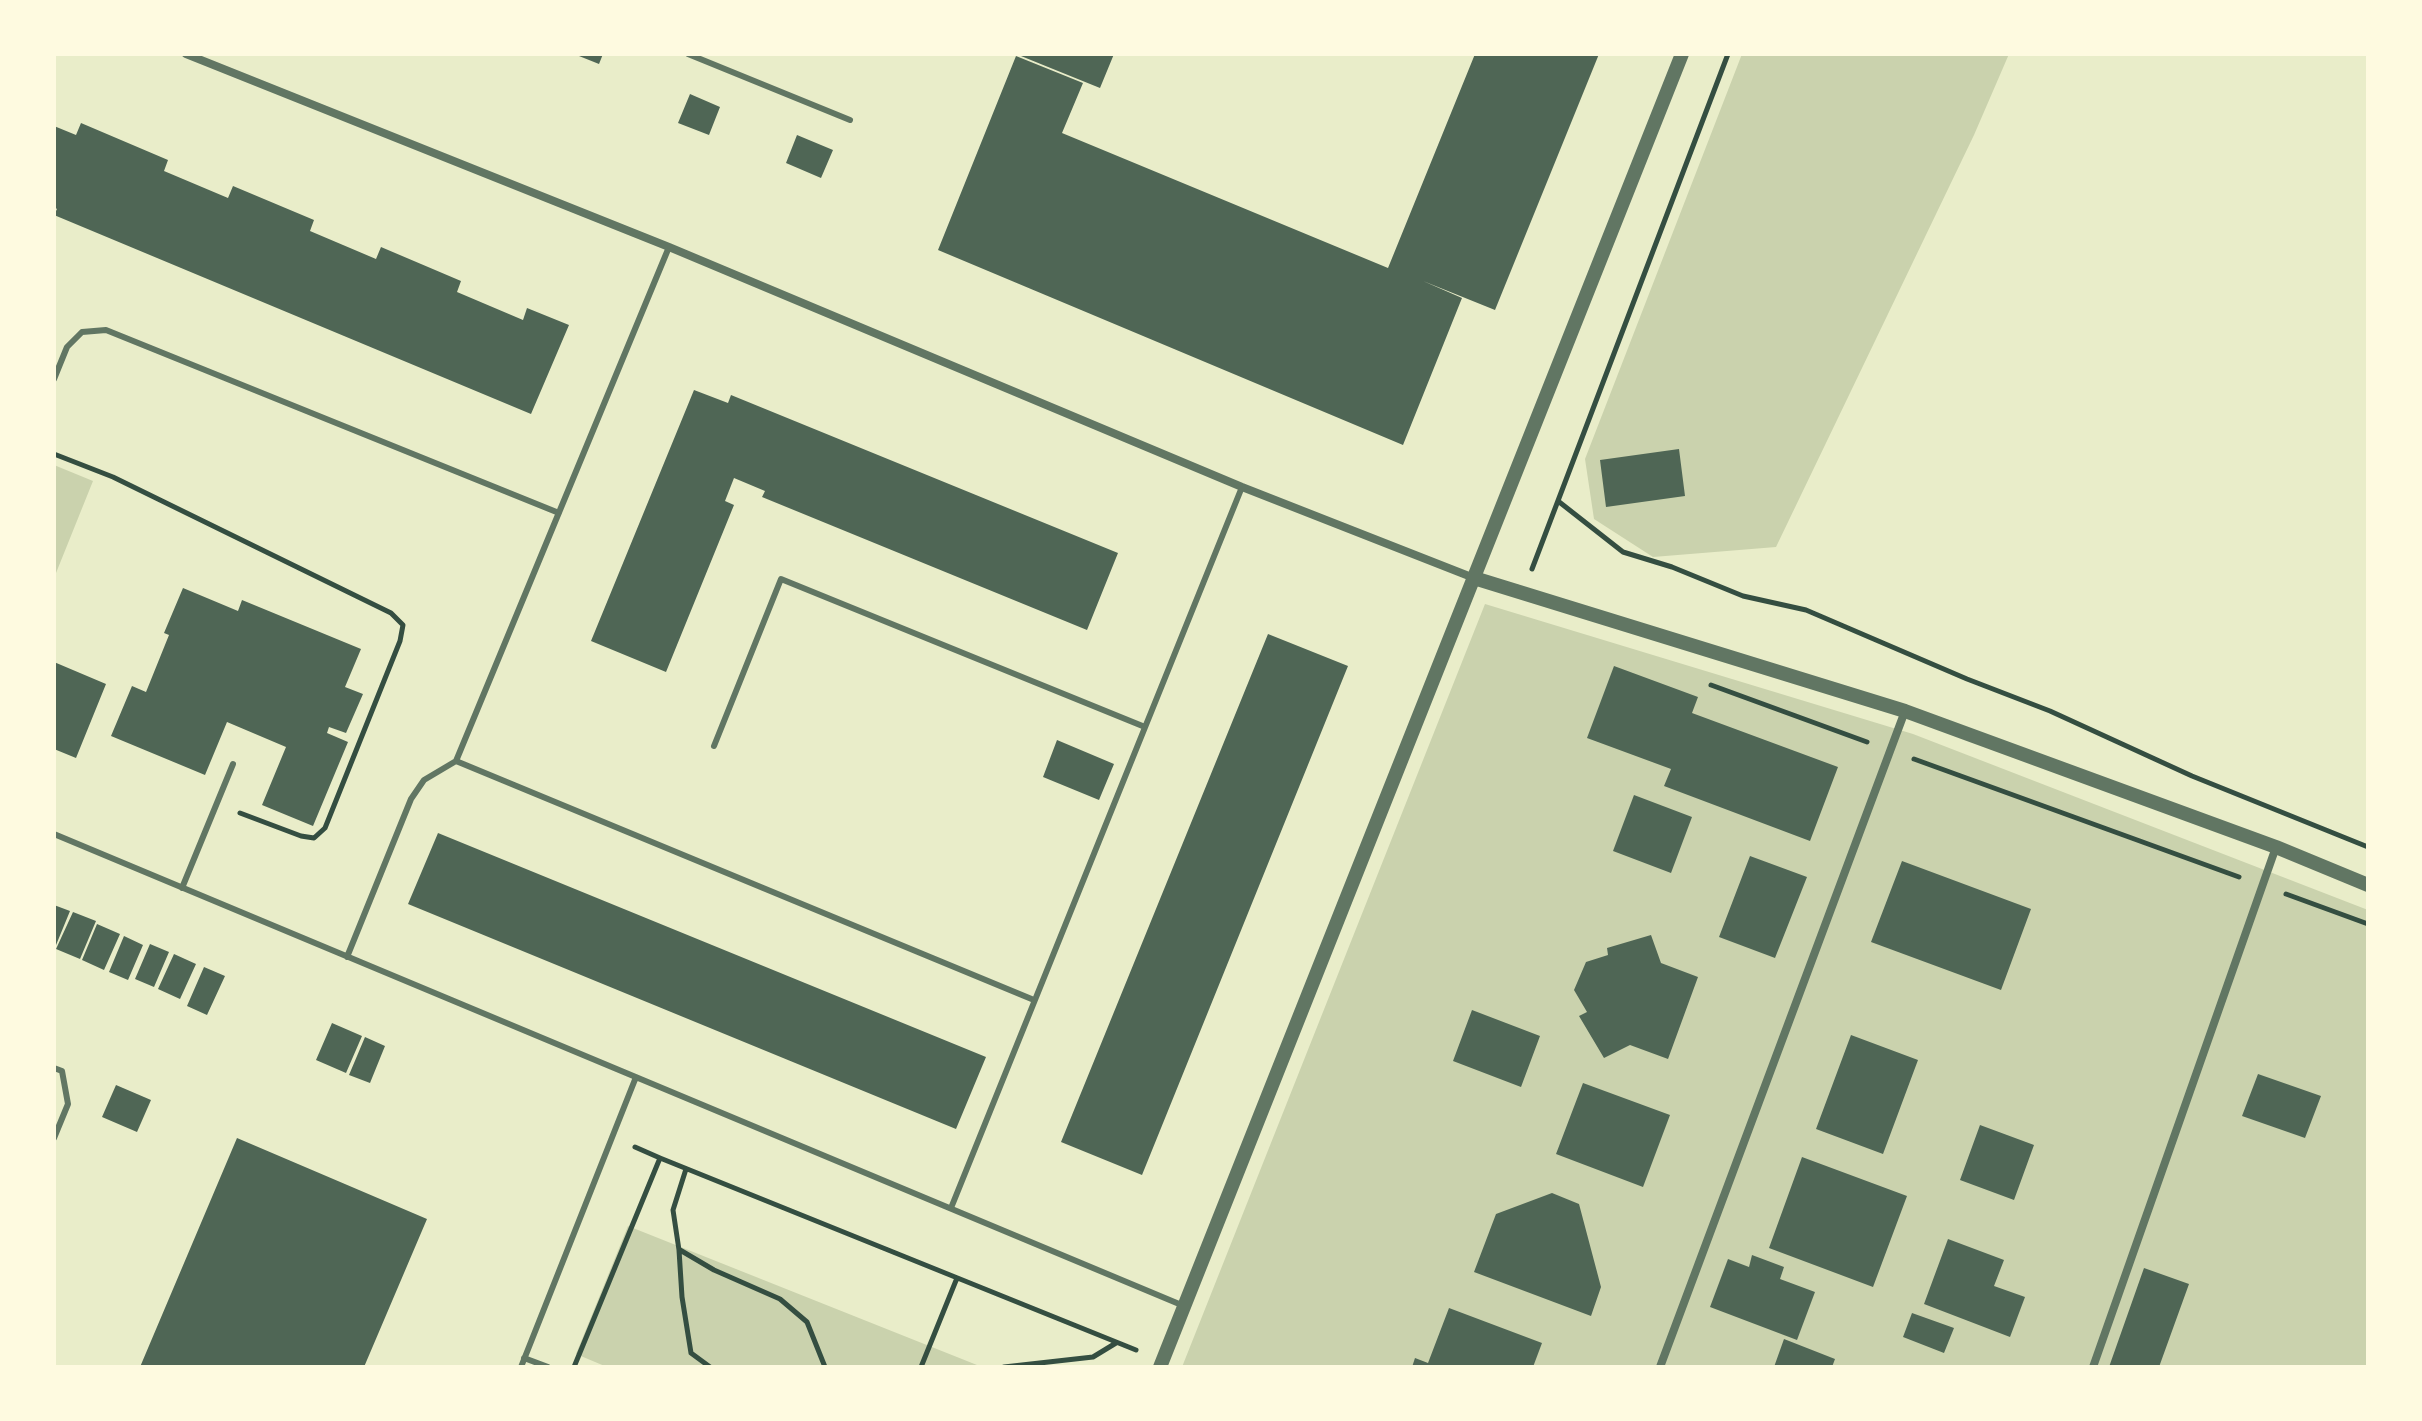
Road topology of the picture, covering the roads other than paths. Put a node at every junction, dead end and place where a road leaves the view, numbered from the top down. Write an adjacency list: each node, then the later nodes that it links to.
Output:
1 (186, 54): 5 (street)
2 (688, 54): 4 (lane)
3 (1682, 54): 9 (street)
4 (850, 120)
5 (669, 247): 7 (street); 8 (lane)
6 (54, 379): 8 (lane)
7 (1242, 487): 9 (street); 11 (lane)
8 (559, 513): 13 (lane)
9 (1474, 578): 10 (street); 25 (street)
10 (1905, 711): 16 (street); 30 (street)
11 (1145, 727): 12 (lane); 20 (lane)
12 (714, 746)
13 (456, 761): 19 (lane); 20 (lane)
14 (233, 764): 18 (lane)
15 (54, 834): 18 (lane)
16 (2276, 847): 17 (street); 31 (street)
17 (2368, 885)
18 (182, 888): 19 (lane)
19 (347, 957): 22 (lane)
20 (1034, 1000): 24 (lane)
21 (54, 1068): 23 (lane)
22 (636, 1077): 24 (lane); 26 (lane)
23 (54, 1138)
24 (951, 1208): 25 (lane)
25 (1185, 1306): 29 (street)
26 (524, 1358): 27 (lane); 28 (lane)
27 (521, 1367)
28 (548, 1367)
29 (1160, 1367)
30 (1660, 1367)
31 (2093, 1367)

